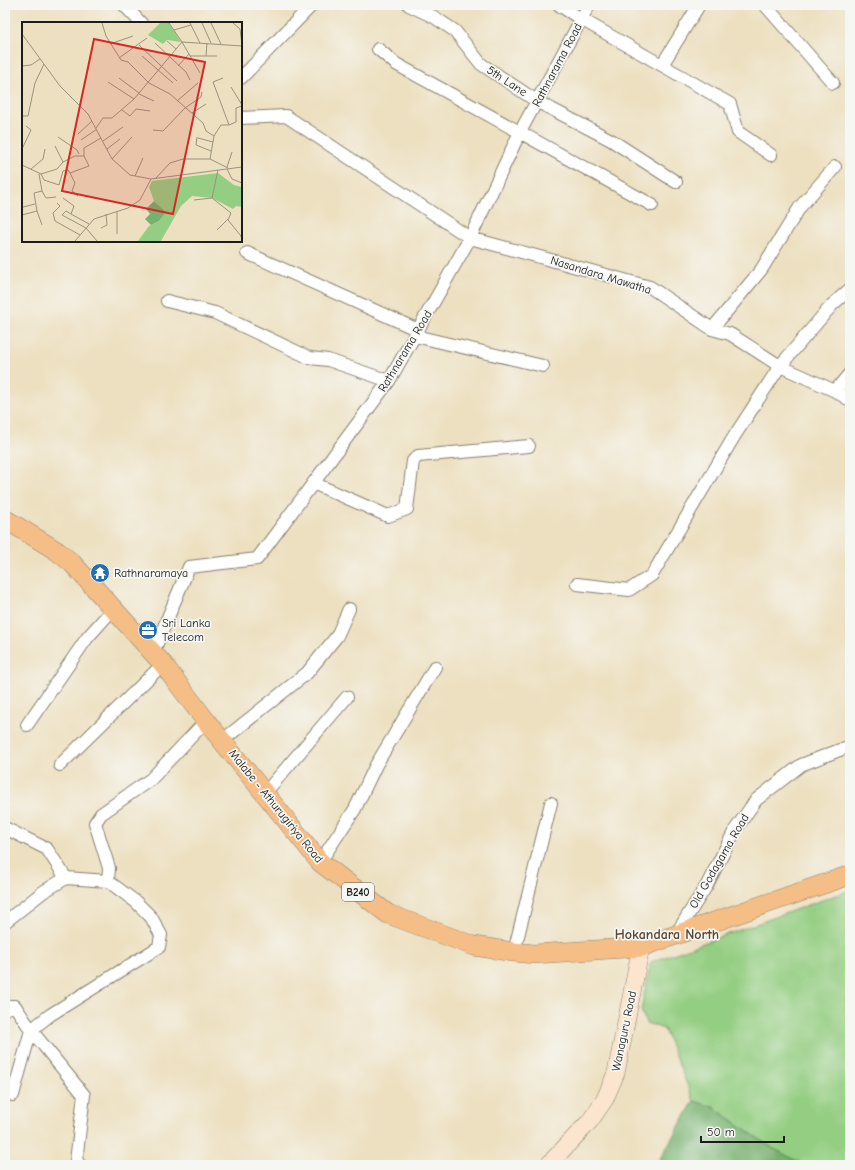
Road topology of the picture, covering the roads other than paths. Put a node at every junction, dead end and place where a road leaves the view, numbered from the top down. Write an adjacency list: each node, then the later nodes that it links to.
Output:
1 (312, 5): 12 (street)
2 (409, 5): 14 (street, 5th Lane)
3 (559, 5): 8 (street)
4 (589, 5): 8 (street, Rathnarama Road)
5 (699, 5): 11 (street)
6 (765, 5): 13 (street)
7 (129, 6): 9 (street)
8 (581, 19): 11 (street); 14 (street, Rathnarama Road)
9 (140, 22)
10 (378, 49): 16 (street)
11 (662, 65): 17 (street)
12 (242, 77)
13 (833, 83)
14 (538, 102): 16 (street, Rathnarama Road); 19 (street, 5th Lane)
15 (242, 118): 21 (street, Nasandara Mawatha)
16 (520, 132): 20 (street); 21 (street, Rathnarama Road)
17 (771, 155)
18 (835, 167): 25 (street)
19 (676, 182)
20 (652, 205)
21 (470, 238): 25 (street, Nasandara Mawatha); 26 (street, Rathnarama Road)
22 (247, 253): 26 (street)
23 (850, 289): 28 (street)
24 (167, 300): 30 (street)
25 (712, 329): 28 (street, Nasandara Mawatha)
26 (416, 333): 27 (street); 30 (street, Rathnarama Road)
27 (543, 366)
28 (780, 366): 31 (street, Nasandara Mawatha); 36 (street)
29 (850, 373): 31 (street)
30 (390, 381): 34 (street, Rathnarama Road)
31 (835, 391): 32 (street, Nasandara Mawatha)
32 (850, 400)
33 (529, 446): 34 (street)
34 (313, 483): 39 (street, Rathnarama Road)
35 (5, 519): 37 (main road, Malabe - Athurugiriya Road / B240)
36 (577, 584)
37 (113, 609): 39 (main road, Malabe - Athurugiriya Road / B240); 43 (street)
38 (349, 609): 44 (street)
39 (158, 658): 42 (main road, Malabe - Athurugiriya Road / B240); 46 (street)
40 (435, 667): 50 (street)
41 (347, 697): 47 (street)
42 (206, 721): 44 (main road, Malabe - Athurugiriya Road / B240); 53 (street)
43 (28, 725)
44 (223, 740): 47 (main road, Malabe - Athurugiriya Road / B240)
45 (850, 746): 55 (street, Old Godagama Road)
46 (60, 765)
47 (265, 793): 50 (main road, Malabe - Athurugiriya Road / B240)
48 (551, 803): 57 (street)
49 (5, 828): 52 (street)
50 (320, 862): 57 (main road, Malabe - Athurugiriya Road / B240)
51 (850, 874): 55 (main road, Malabe - Athurugiriya Road / B240)
52 (66, 878): 53 (street); 54 (street)
53 (108, 881): 59 (street)
54 (5, 922)
55 (676, 934): 56 (main road, Malabe - Athurugiriya Road / B240)
56 (641, 946): 57 (main road, Malabe - Athurugiriya Road / B240); 62 (street, Wanaguru Road)
57 (514, 952)
58 (5, 1009): 59 (street)
59 (31, 1030): 60 (street); 61 (street)
60 (13, 1095)
61 (80, 1165)
62 (548, 1165)

